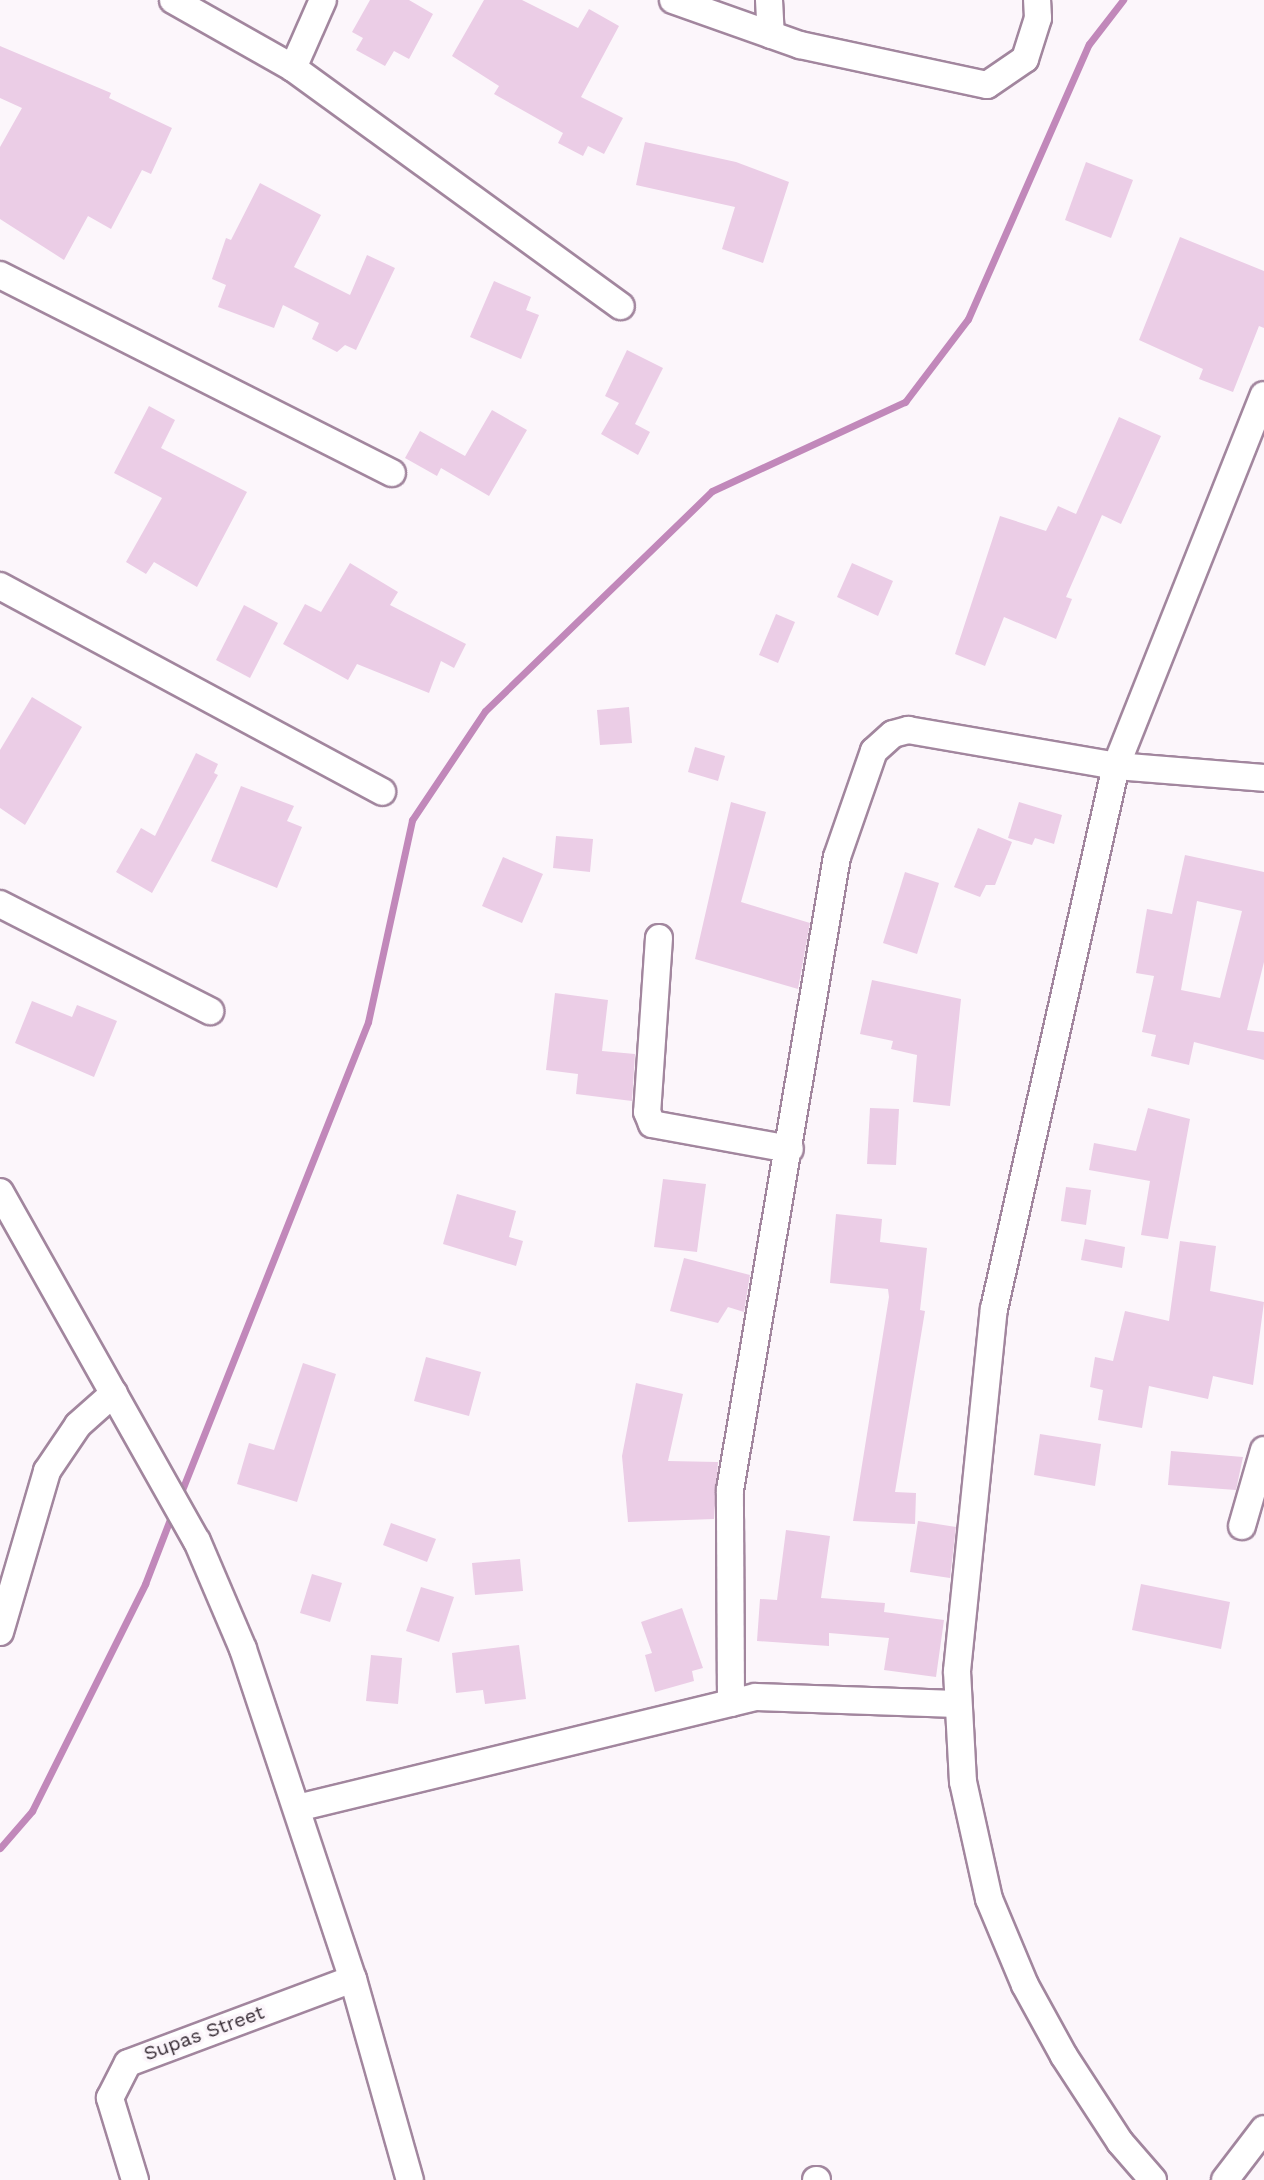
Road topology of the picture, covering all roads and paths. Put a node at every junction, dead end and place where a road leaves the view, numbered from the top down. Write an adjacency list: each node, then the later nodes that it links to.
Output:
1 (173, 0): 7 (street)
2 (323, 0): 7 (street)
3 (673, 0): 6 (street)
4 (769, 0): 6 (street)
5 (1037, 0): 6 (street)
6 (771, 35)
7 (293, 68): 9 (street)
8 (0, 275): 11 (street)
9 (621, 306)
10 (1264, 395): 13 (street)
11 (392, 473)
12 (0, 586): 15 (street)
13 (1116, 766): 14 (street); 19 (street); 26 (street)
14 (1264, 778)
15 (382, 792)
16 (0, 904): 18 (street)
17 (659, 938): 19 (street)
18 (210, 1011)
19 (790, 1149): 25 (street)
20 (0, 1192): 21 (street)
21 (114, 1393): 24 (street); 27 (street)
22 (1264, 1450): 23 (street)
23 (1242, 1526)
24 (0, 1632)
25 (731, 1703): 26 (street); 27 (street)
26 (958, 1704): 32 (street)
27 (297, 1808): 28 (street)
28 (353, 1979): 30 (street, Supas Street); 31 (street)
29 (1264, 2129): 33 (street)
30 (135, 2180)
31 (410, 2180)
32 (1153, 2180)
33 (1225, 2180)

